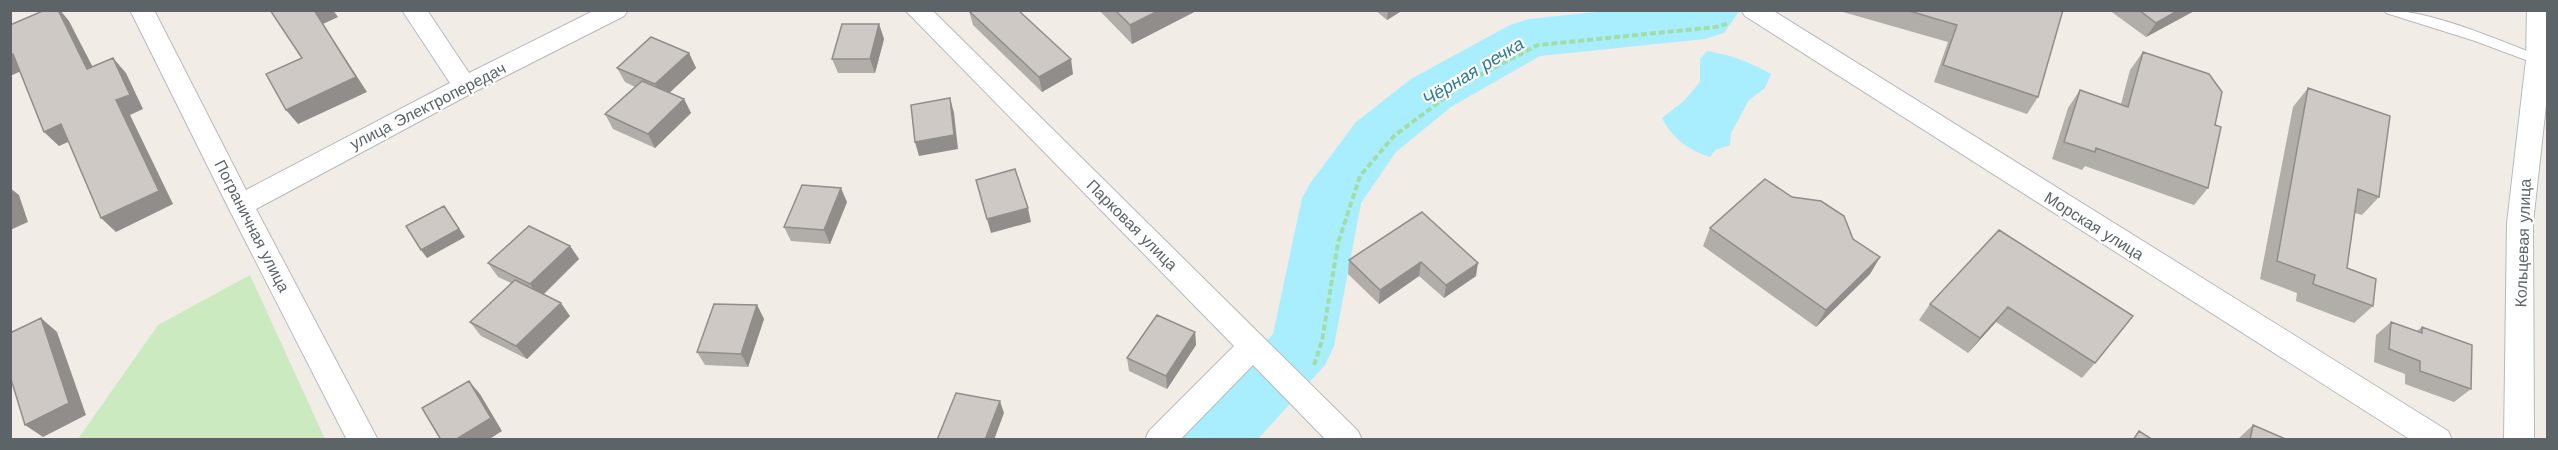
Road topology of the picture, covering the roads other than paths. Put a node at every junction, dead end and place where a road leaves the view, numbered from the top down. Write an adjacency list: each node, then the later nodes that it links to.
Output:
1 (142, 10): 10 (street, Пограничная улица)
2 (414, 10): 9 (street)
3 (616, 10): 9 (street, улица Электропередач)
4 (917, 10): 11 (street, Парковая улица)
5 (2390, 10): 8 (lane)
6 (2539, 10): 8 (street, Кольцевая улица)
7 (1758, 12): 15 (street, Морская улица)
8 (2541, 72): 16 (street, Кольцевая улица)
9 (465, 86): 10 (street, улица Электропередач)
10 (240, 205): 12 (street, Пограничная улица)
11 (1257, 350): 13 (street); 14 (street, Парковая улица)
12 (363, 440)
13 (1160, 440)
14 (1347, 440)
15 (2437, 440)
16 (2519, 440)

